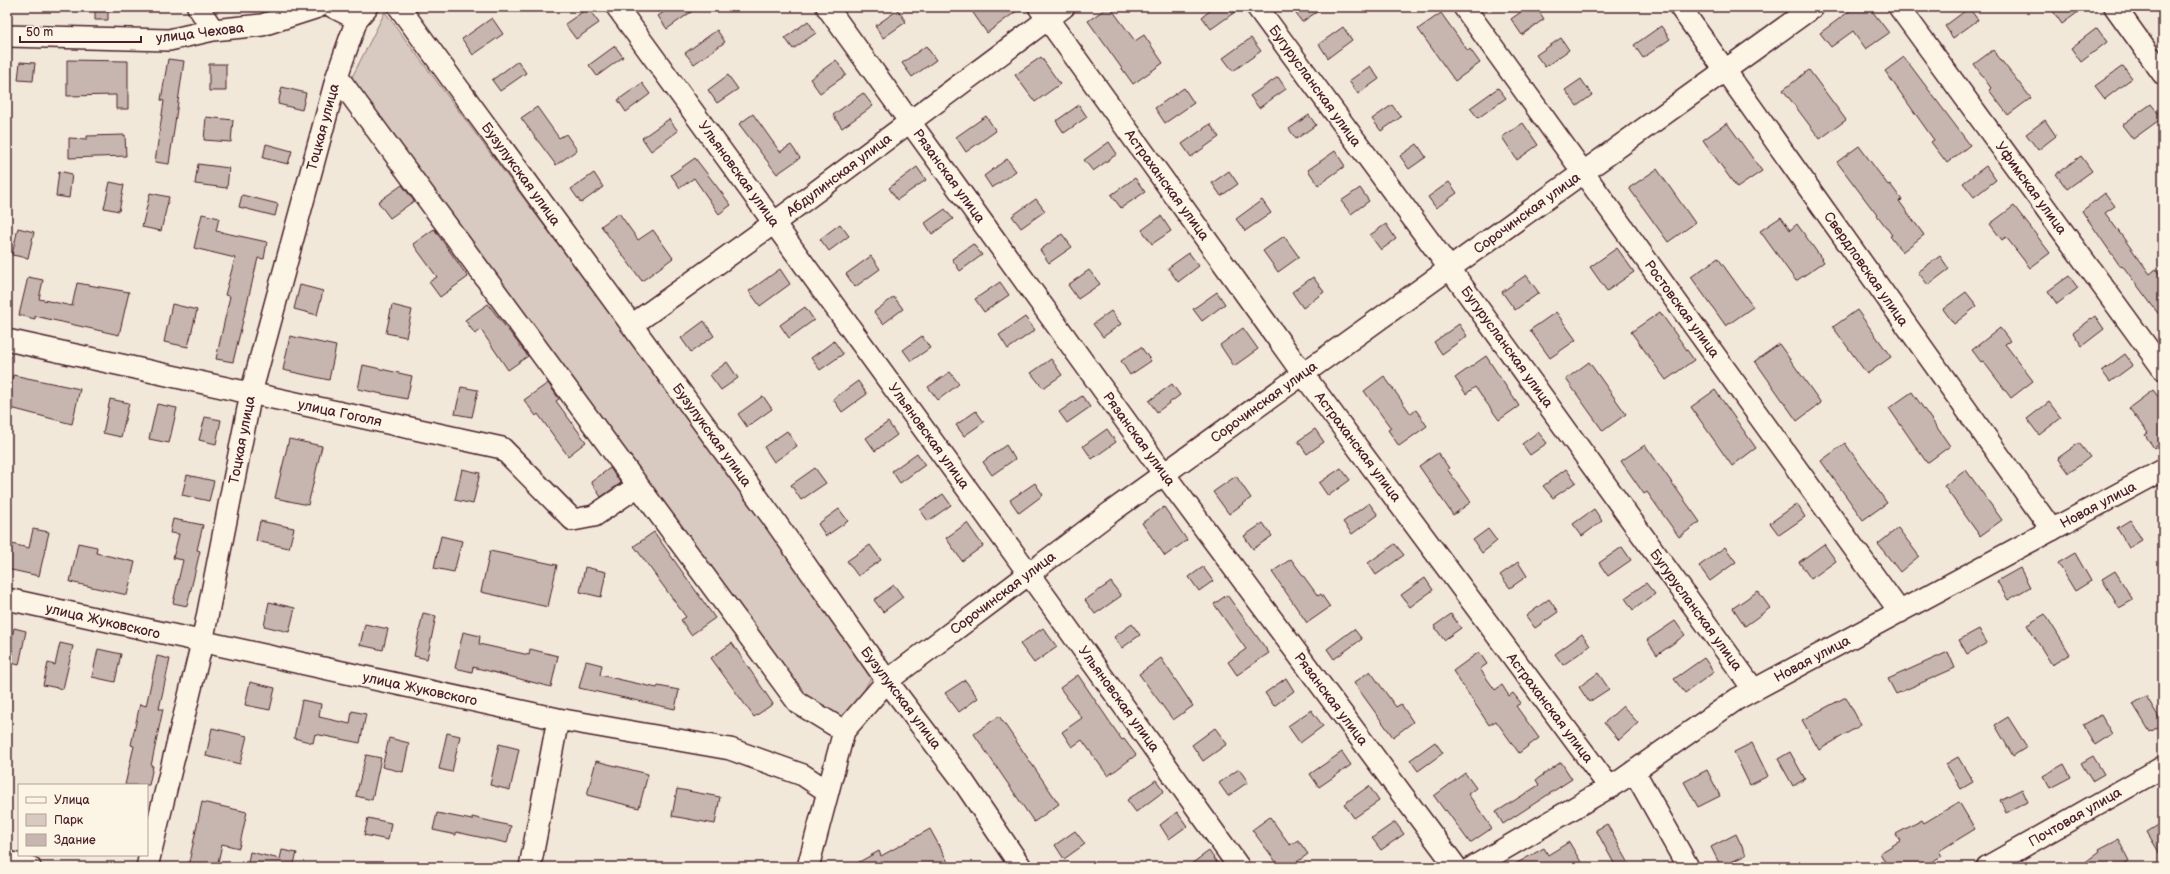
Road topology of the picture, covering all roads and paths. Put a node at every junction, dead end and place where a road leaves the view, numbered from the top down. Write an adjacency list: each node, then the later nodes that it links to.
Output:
1 (198, 7): 15 (street)
2 (318, 7): 15 (street, улица Чехова)
3 (333, 7): 14 (street)
4 (399, 7): 24 (street, Бузулукская улица)
5 (617, 7): 22 (street, Ульяновская улица)
6 (827, 7): 20 (street, Рязанская улица)
7 (1257, 7): 23 (street, Бугурусланская улица)
8 (1464, 7): 21 (street, Ростовская улица)
9 (1680, 7): 17 (street, Свердловская улица)
10 (1813, 7): 17 (street, Сорочинская улица)
11 (1899, 7): 26 (street, Уфимская улица)
12 (2115, 7): 18 (street)
13 (1050, 11): 20 (street, Абдулинская улица); 27 (street, Астраханская улица)
14 (362, 13): 19 (street, Тоцкая улица)
15 (213, 30): 16 (street, улица Чехова)
16 (7, 36)
17 (1725, 70): 21 (street, Сорочинская улица); 32 (street, Свердловская улица)
18 (2163, 74)
19 (337, 76): 28 (street, Тоцкая улица); 31 (street)
20 (910, 122): 22 (street, Абдулинская улица); 30 (street, Рязанская улица)
21 (1584, 172): 23 (street, Сорочинская улица); 35 (street, Ростовская улица)
22 (774, 223): 24 (street, Абдулинская улица); 33 (street, Ульяновская улица)
23 (1450, 268): 27 (street, Сорочинская улица); 38 (street, Бугурусланская улица)
24 (632, 325): 37 (street, Бузулукская улица)
25 (7, 340): 28 (street, улица Гоголя)
26 (2163, 369)
27 (1303, 374): 30 (street, Сорочинская улица); 43 (street, Астраханская улица)
28 (251, 393): 31 (street, улица Гоголя); 36 (street, Тоцкая улица)
29 (2163, 470): 32 (street, Новая улица)
30 (1164, 474): 33 (street, Сорочинская улица); 52 (street, Рязанская улица)
31 (638, 486): 40 (street)
32 (2052, 530): 35 (street, Новая улица)
33 (1029, 574): 37 (street, Сорочинская улица); 51 (street, Ульяновская улица)
34 (7, 599): 36 (street, улица Жуковского)
35 (1900, 612): 38 (street, Новая улица)
36 (202, 643): 39 (street, улица Жуковского); 47 (street, Тоцкая улица)
37 (887, 681): 40 (street, Сорочинская улица); 50 (street, Бузулукская улица)
38 (1754, 690): 42 (street, Новая улица)
39 (558, 719): 44 (street, улица Жуковского); 48 (street)
40 (844, 731): 44 (street, Сорочинская улица)
41 (2163, 767): 55 (street, Почтовая улица)
42 (1634, 771): 43 (street, Новая улица); 54 (street)
43 (1610, 788): 53 (street, Новая улица)
44 (827, 791): 49 (street, Сорочинская улица)
45 (7, 862): 46 (street)
46 (30, 867)
47 (147, 867)
48 (530, 867)
49 (808, 867)
50 (1021, 867)
51 (1239, 867)
52 (1456, 867)
53 (1474, 867)
54 (1688, 867)
55 (1986, 867)

